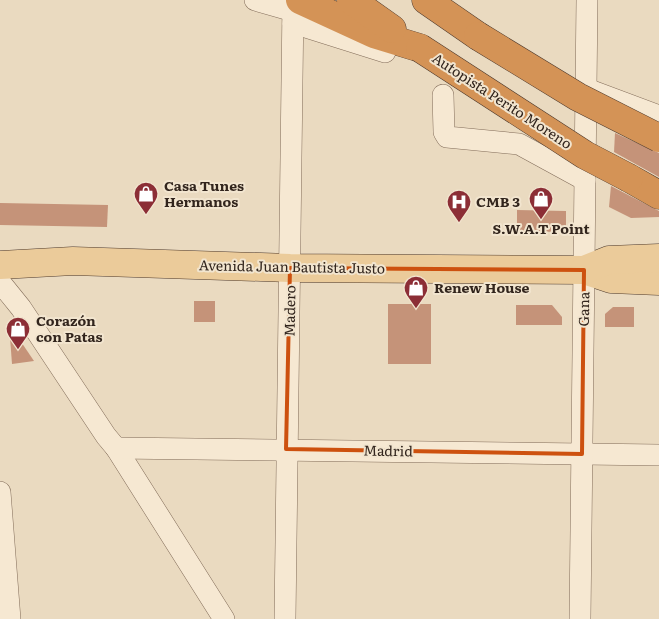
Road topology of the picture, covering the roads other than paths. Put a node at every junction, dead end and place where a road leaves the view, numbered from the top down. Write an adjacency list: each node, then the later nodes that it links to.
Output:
1 (256, 0): 6 (street)
2 (351, 0): 8 (highway, Autopista Perito Moreno)
3 (426, 0): 7 (highway)
4 (440, 0): 7 (highway)
5 (587, 0): 10 (street, Gana)
6 (294, 10): 8 (highway); 9 (street); 18 (street, Madero)
7 (478, 36): 13 (highway, bridge)
8 (420, 48): 15 (highway, Autopista Perito Moreno, bridge)
9 (386, 52)
10 (587, 89): 12 (street); 14 (street, Gana)
11 (443, 95): 14 (street)
12 (659, 116)
13 (659, 138)
14 (585, 180): 19 (street, Gana)
15 (659, 193)
16 (659, 258): 19 (main road, Avenida Juan Bautista Justo)
17 (0, 265): 18 (main road, Avenida Juan Bautista Justo)
18 (290, 268): 19 (main road, Avenida Juan Bautista Justo); 23 (street, Madero)
19 (584, 270): 20 (main road, Avenida Juan Bautista Justo); 24 (street, Gana)
20 (659, 281)
21 (0, 282): 22 (street)
22 (116, 448): 23 (street, Madrid); 28 (street)
23 (286, 449): 24 (street, Madrid); 29 (street, Madero)
24 (582, 454): 25 (street, Madrid); 30 (street, Gana)
25 (659, 455)
26 (0, 492): 27 (street)
27 (10, 619)
28 (224, 619)
29 (285, 619)
30 (580, 619)

